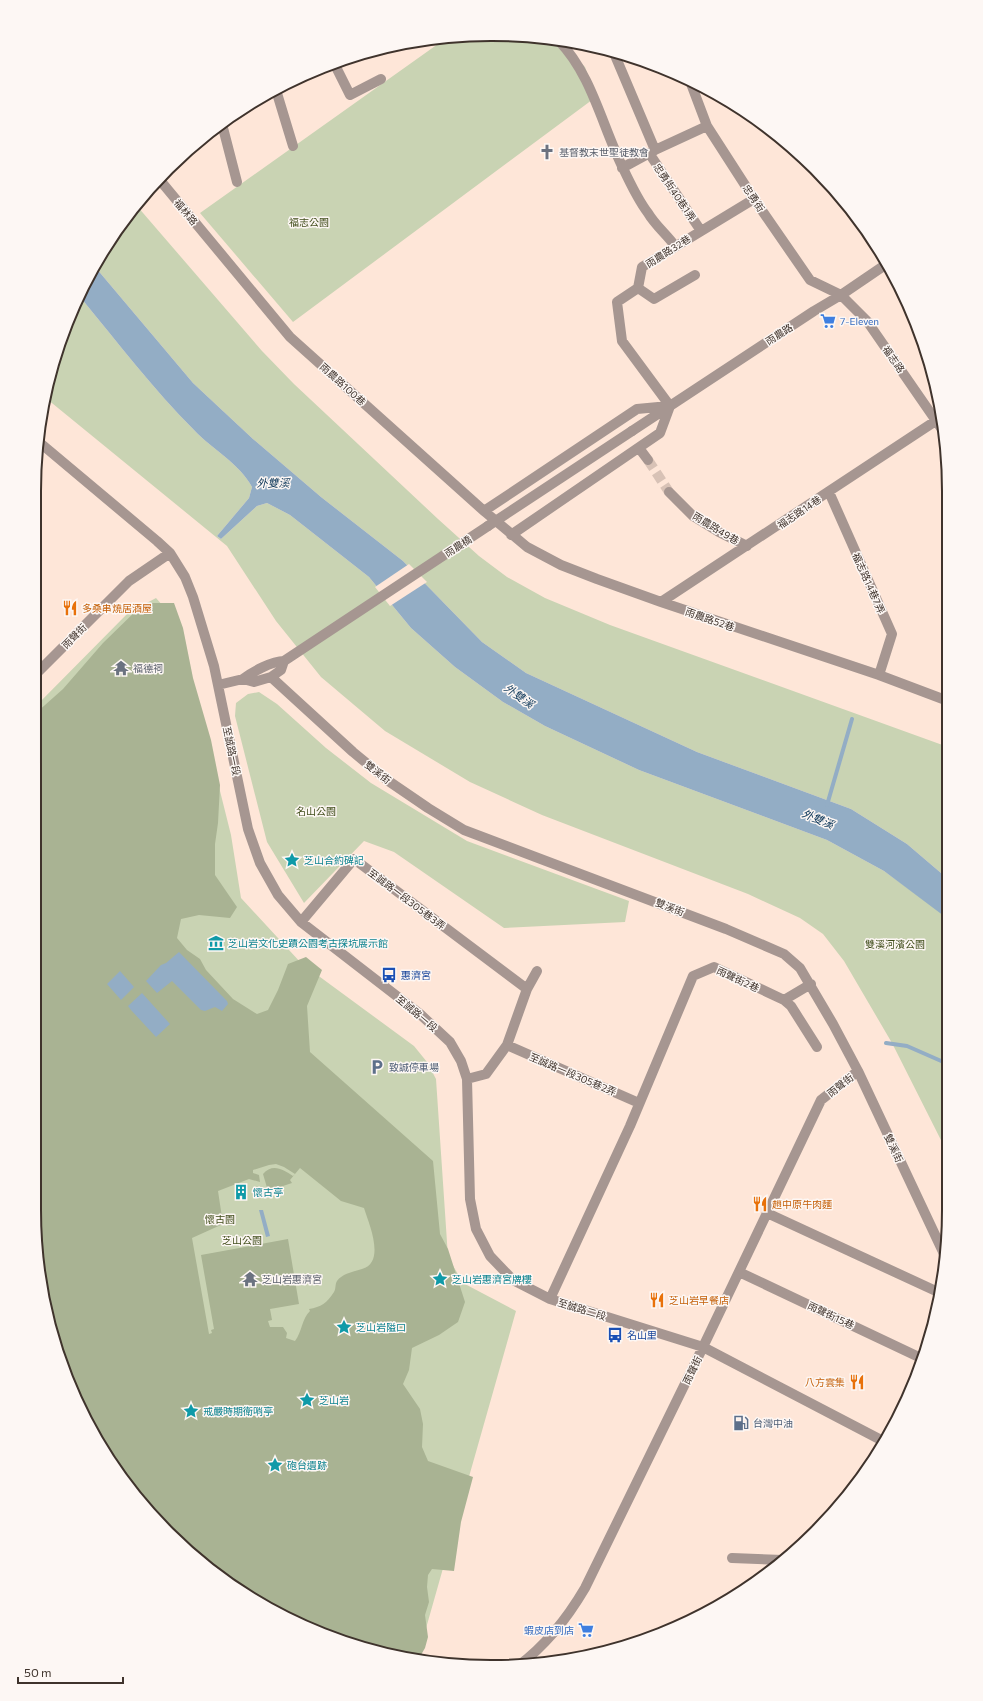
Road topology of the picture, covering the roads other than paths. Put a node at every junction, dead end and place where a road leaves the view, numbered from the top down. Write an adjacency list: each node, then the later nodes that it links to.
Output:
1 (566, 48): 11 (street)
2 (616, 59): 10 (street, 忠勇街40巷1弄)
3 (337, 69): 4 (street)
4 (381, 79)
5 (693, 88): 7 (street, 忠勇街)
6 (277, 95): 9 (street)
7 (707, 126): 10 (street); 14 (street, 忠勇街)
8 (223, 129): 12 (street)
9 (293, 146)
10 (652, 151): 11 (street); 15 (street, 忠勇街40巷1弄)
11 (622, 168): 17 (street)
12 (238, 182)
13 (163, 184): 16 (street, 福林路)
14 (754, 199): 15 (street, 雨農路32巷); 21 (street, 忠勇街)
15 (701, 231): 17 (street, 雨農路32巷)
16 (214, 244): 31 (street, 雨農路100巷)
17 (675, 246): 20 (street, 雨農路32巷)
18 (883, 267): 21 (street, 雨農路)
19 (695, 275): 20 (street)
20 (638, 288): 22 (street)
21 (841, 295): 22 (street, 雨農路); 23 (street, 福志路)
22 (670, 406): 25 (street, 雨農路); 27 (street); 31 (street, 雨農路)
23 (936, 419)
24 (937, 425): 30 (street, 福志路14巷)
25 (632, 431): 36 (street, 雨農橋, bridge)
26 (44, 446): 34 (street, 至誠路一段)
27 (639, 448): 28 (street); 32 (street)
28 (648, 460)
29 (670, 492): 33 (street, 雨農路49巷)
30 (829, 492): 33 (street, 福志路14巷); 38 (street, 福志路14巷7弄)
31 (484, 511): 32 (street, 雨農路52巷)
32 (511, 535): 35 (street, 雨農路52巷)
33 (747, 546): 35 (street, 福志路14巷)
34 (170, 553): 37 (street, 雨聲街); 41 (street, 至誠路一段)
35 (661, 602): 38 (street, 雨農路52巷)
36 (284, 661): 39 (street); 40 (street)
37 (41, 669)
38 (879, 675): 42 (street, 雨農路52巷)
39 (271, 677): 40 (street); 45 (street, 雙溪街)
40 (243, 679): 41 (street)
41 (218, 685): 43 (street, 至誠路一段)
42 (942, 699)
43 (301, 922): 46 (street, 至誠路一段305巷3弄); 48 (street, 至誠路一段)
44 (537, 971): 46 (street)
45 (812, 984): 47 (street); 51 (street, 雙溪街)
46 (527, 989): 49 (street)
47 (784, 1000): 50 (street, 雨聲街2巷); 53 (street, 雨聲街2巷)
48 (450, 1042): 52 (street, 至誠路二段)
49 (507, 1045): 52 (street); 53 (street, 至誠路一段305巷2弄)
50 (817, 1047)
51 (858, 1071): 54 (street, 雨聲街); 55 (street, 雙溪街)
52 (467, 1079): 58 (street, 至誠路二段)
53 (639, 1103): 58 (street)
54 (767, 1213): 56 (street, 雨聲街); 57 (street)
55 (940, 1246)
56 (739, 1272): 59 (street, 雨聲街); 60 (street, 雨聲街15巷)
57 (934, 1290)
58 (550, 1299): 59 (street, 至誠路二段)
59 (703, 1347): 61 (street, 至誠路二段); 64 (street, 雨聲街)
60 (917, 1356)
61 (879, 1440)
62 (732, 1558): 63 (street)
63 (775, 1560)
64 (528, 1658)

